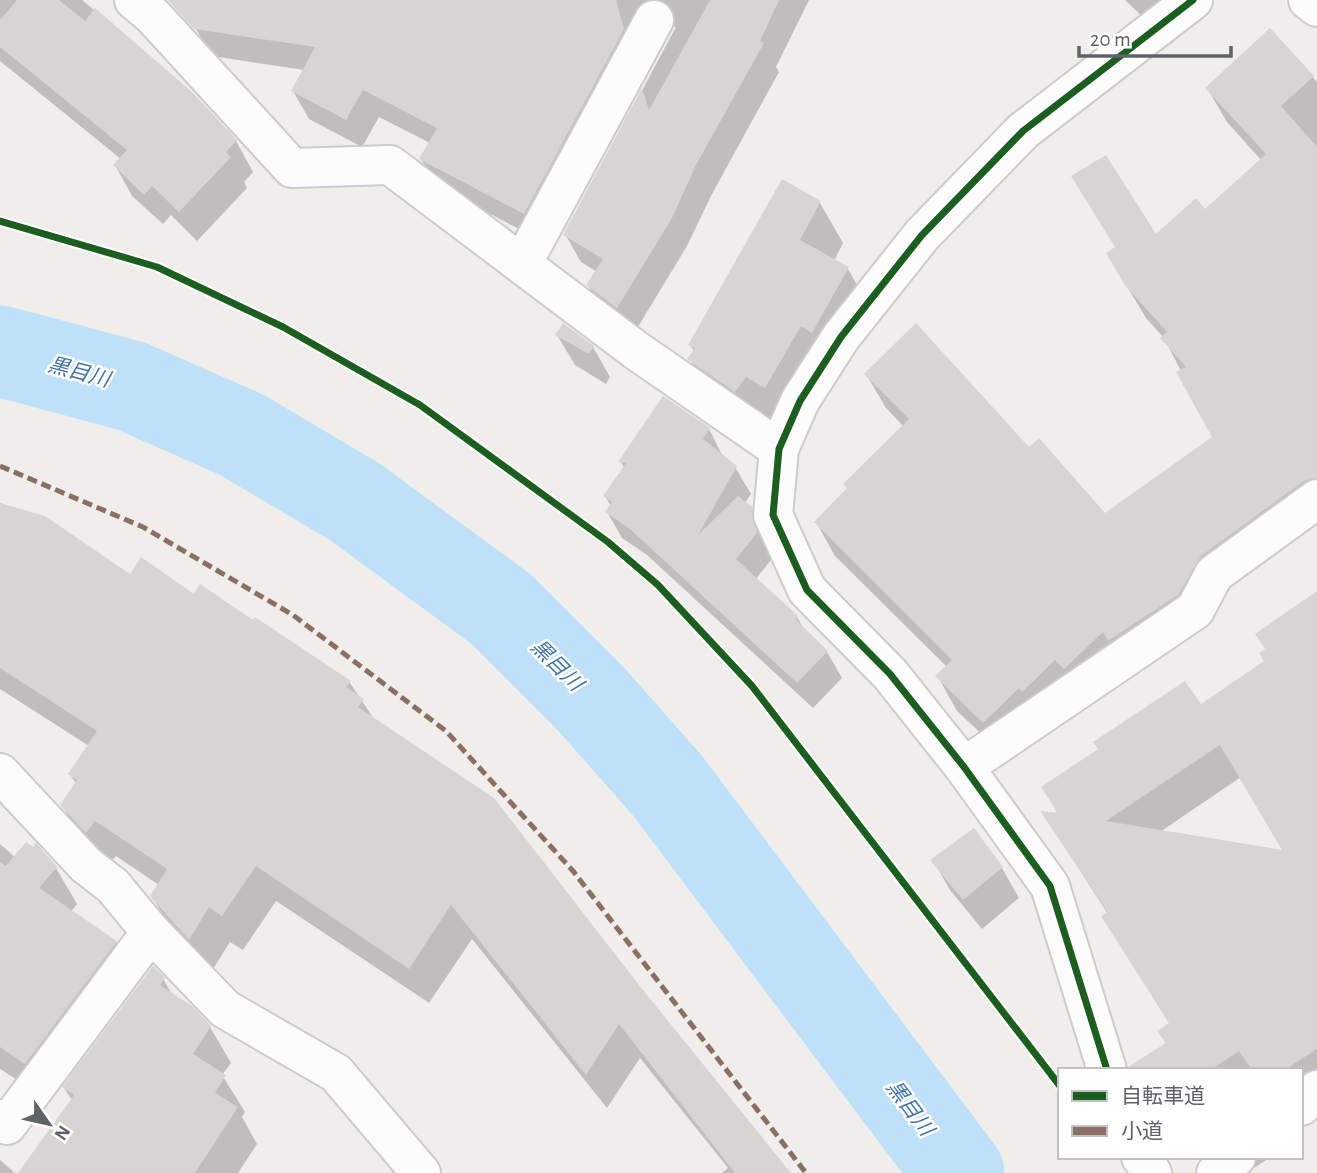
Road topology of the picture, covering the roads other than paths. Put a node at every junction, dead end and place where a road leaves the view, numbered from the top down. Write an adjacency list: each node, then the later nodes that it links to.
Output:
1 (134, 0): 6 (street)
2 (1193, 0): 7 (street)
3 (1308, 0): 4 (street)
4 (1317, 7)
5 (654, 20): 6 (street)
6 (522, 264): 7 (street)
7 (779, 449): 9 (street)
8 (1317, 499): 9 (street)
9 (964, 766): 12 (street)
10 (0, 773): 11 (street)
11 (151, 932): 15 (street); 17 (street)
12 (1106, 1068)
13 (1317, 1090): 14 (street)
14 (1303, 1104)
15 (0, 1119)
16 (1234, 1159): 18 (street)
17 (421, 1173)
18 (1216, 1173)

